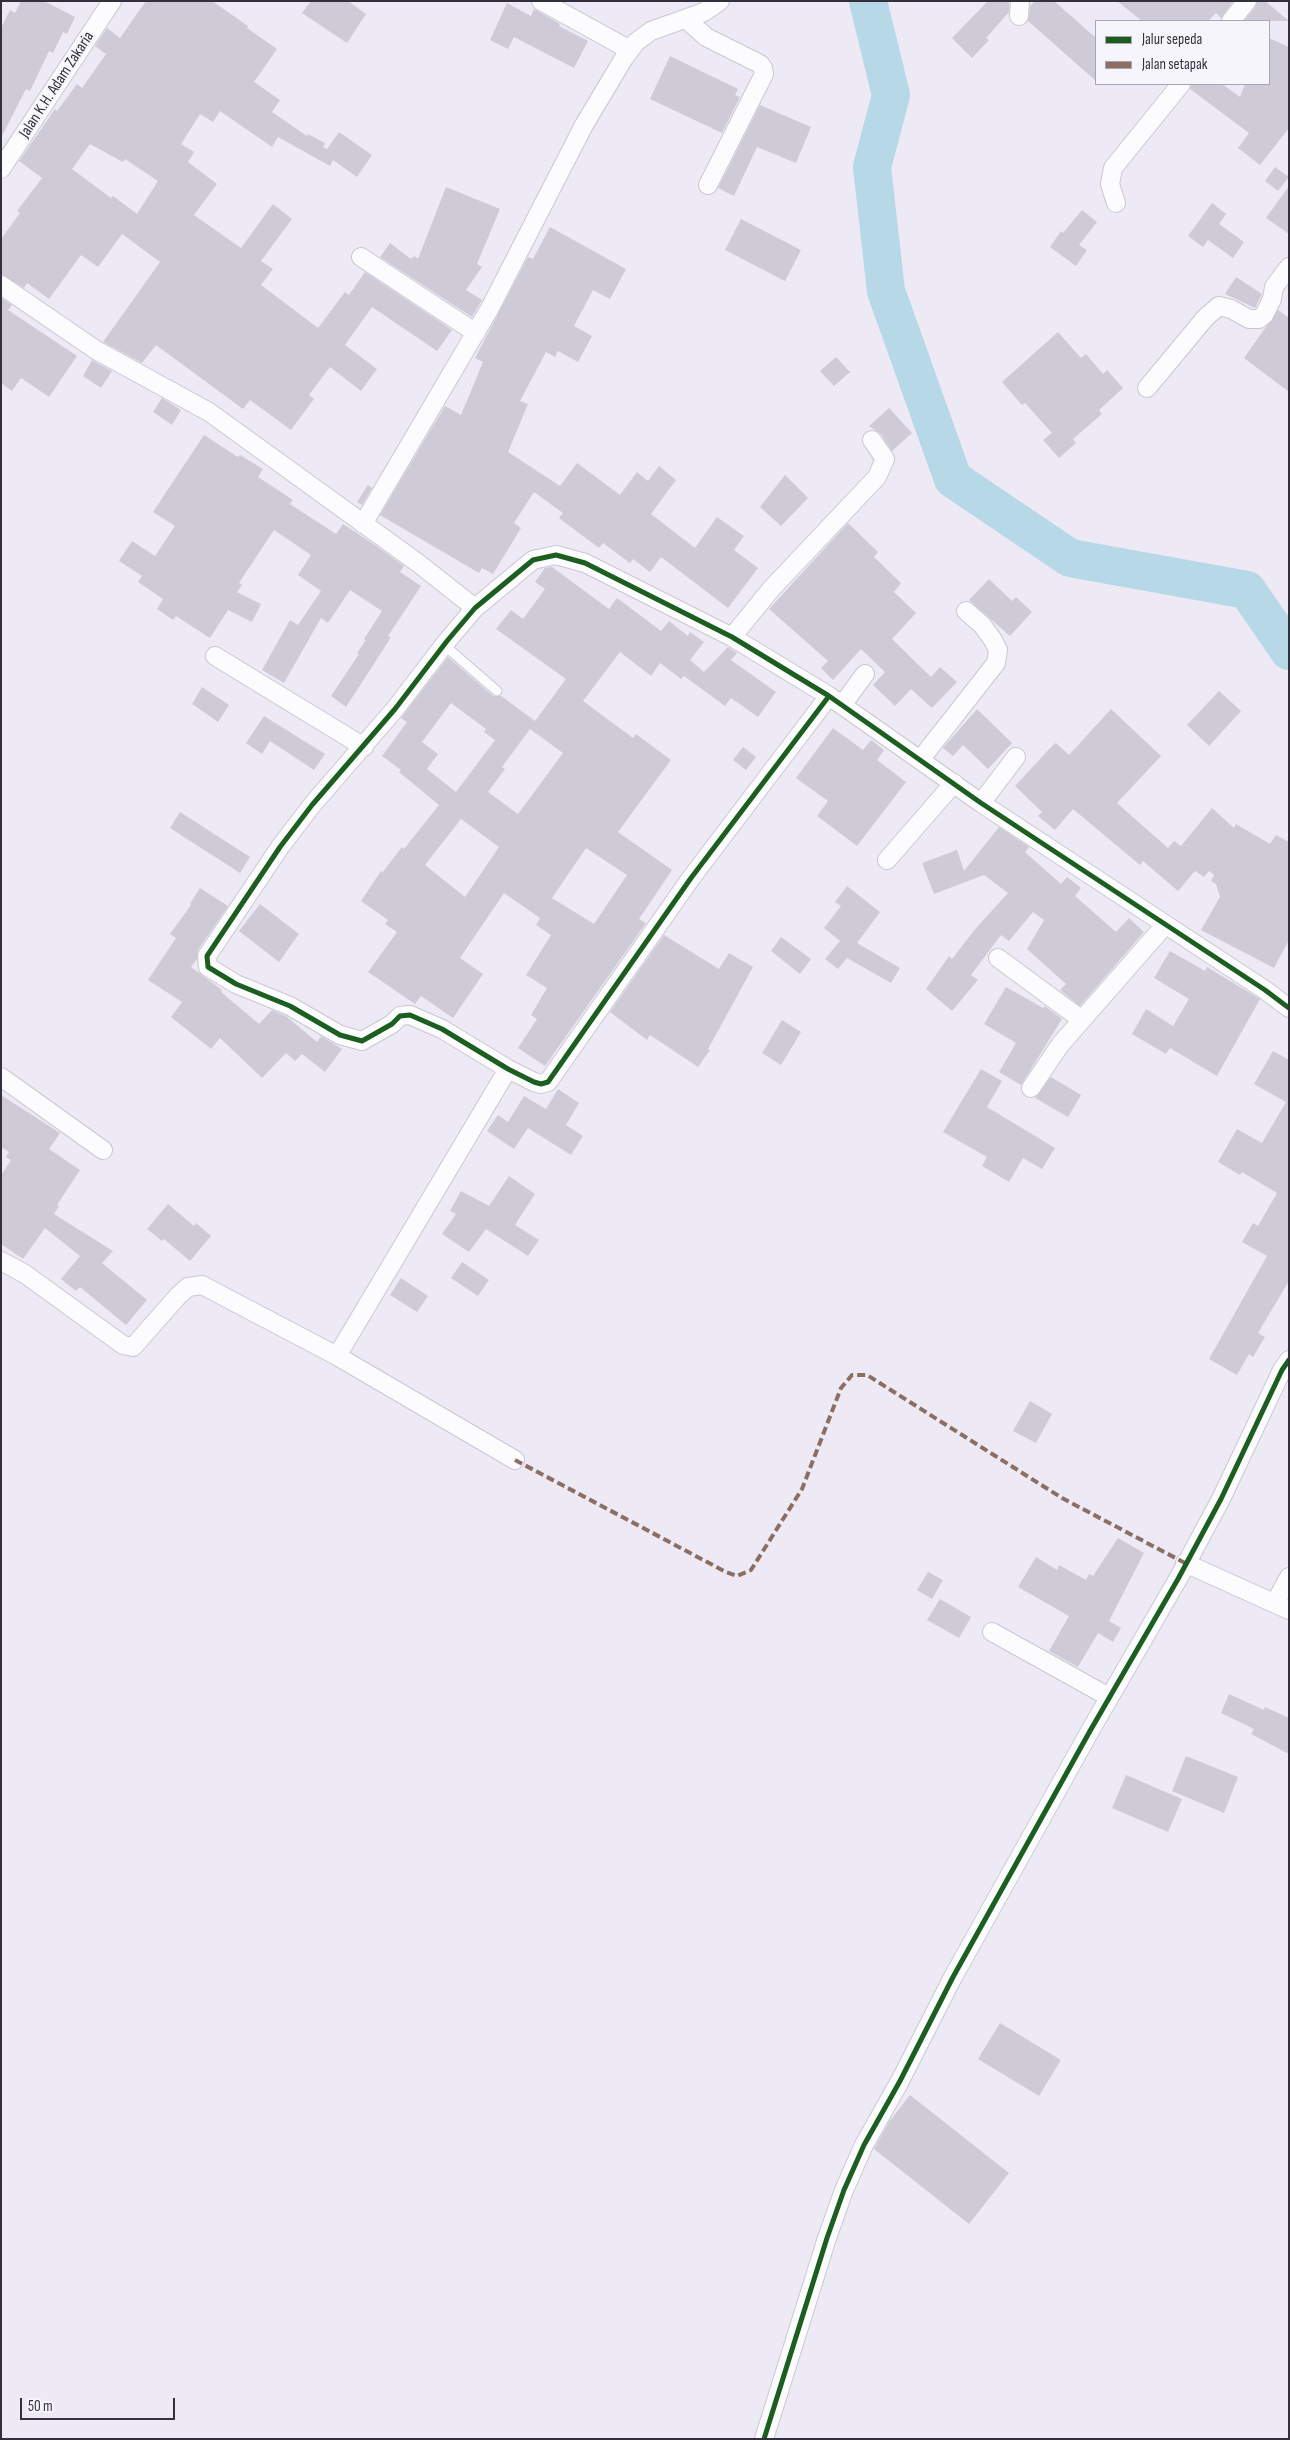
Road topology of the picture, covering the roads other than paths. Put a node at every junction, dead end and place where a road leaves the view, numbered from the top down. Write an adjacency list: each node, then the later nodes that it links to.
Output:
1 (112, 1): 9 (street, Jalan K.H. Adam Zakaria)
2 (541, 1): 7 (street)
3 (720, 1): 5 (street)
4 (1247, 1): 6 (street)
5 (686, 19): 7 (street); 10 (street)
6 (1232, 20)
7 (630, 50): 15 (street)
8 (1180, 85): 11 (street)
9 (1, 169)
10 (708, 185)
11 (1116, 203)
12 (361, 257): 15 (street)
13 (1289, 267): 16 (street)
14 (1, 285): 18 (street)
15 (476, 333): 18 (street)
16 (1146, 388)
17 (872, 440): 21 (street)
18 (363, 524): 19 (street)
19 (475, 608): 21 (street); 22 (street)
20 (966, 611): 29 (street)
21 (732, 637): 26 (street)
22 (444, 645): 25 (lane); 27 (street)
23 (215, 656): 27 (street)
24 (865, 674): 26 (street)
25 (497, 691)
26 (836, 701): 29 (street); 37 (street)
27 (364, 746): 37 (street)
28 (1016, 757): 31 (street)
29 (920, 760): 30 (street)
30 (954, 783): 31 (street); 32 (street)
31 (981, 803): 33 (street)
32 (887, 860)
33 (1165, 925): 35 (street); 36 (street)
34 (998, 958): 36 (street)
35 (1289, 1008)
36 (1082, 1020): 39 (street)
37 (508, 1069): 42 (street)
38 (1, 1077): 40 (street)
39 (1031, 1088)
40 (103, 1150)
41 (1, 1261): 42 (street)
42 (337, 1356): 44 (street)
43 (1286, 1368): 45 (street)
44 (515, 1460)
45 (1185, 1562): 47 (street); 49 (street)
46 (1289, 1578): 47 (street)
47 (1282, 1607)
48 (992, 1632): 49 (street)
49 (1109, 1697): 50 (street)
50 (764, 2439)

